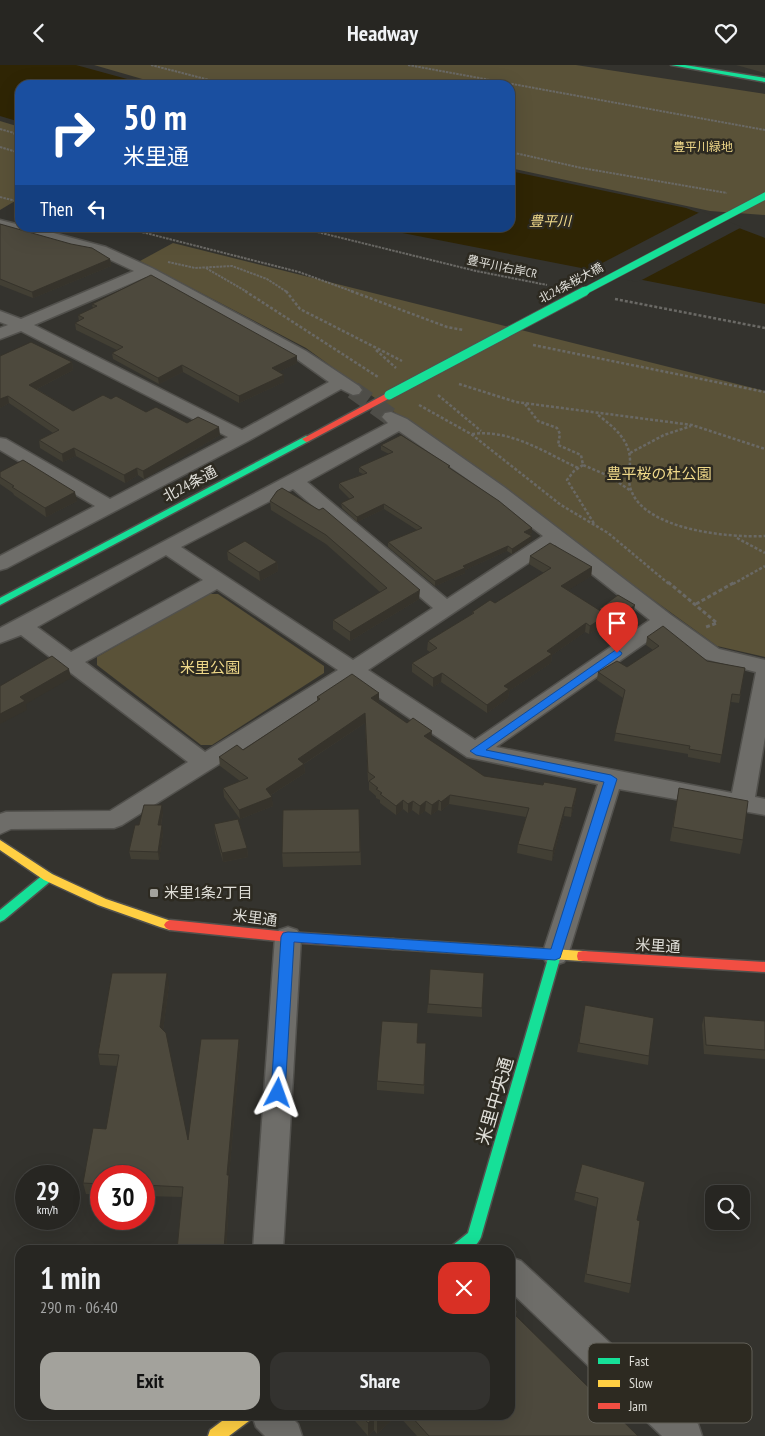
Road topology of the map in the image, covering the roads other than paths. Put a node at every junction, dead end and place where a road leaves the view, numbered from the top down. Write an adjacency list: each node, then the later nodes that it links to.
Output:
1 (674, 65): 2 (street)
2 (765, 81)
3 (765, 196): 11 (street, 北24条桜大橋, bridge)
4 (0, 224): 5 (street)
5 (15, 228)
6 (31, 232): 7 (street)
7 (144, 270): 9 (street); 12 (street)
8 (0, 316): 9 (street)
9 (22, 325): 10 (street); 12 (street)
10 (0, 334)
11 (389, 395): 20 (street, 北24条通)
12 (242, 437): 15 (street)
13 (0, 443): 15 (street)
14 (295, 481): 16 (street); 17 (street); 21 (street)
15 (110, 507): 18 (street)
16 (555, 537): 21 (street); 22 (street)
17 (167, 547): 19 (street); 23 (street)
18 (0, 564)
19 (218, 580): 25 (street); 27 (street)
20 (2, 601)
21 (445, 608): 27 (street)
22 (664, 620): 26 (street); 29 (street)
23 (23, 626): 24 (street); 25 (street)
24 (0, 636)
25 (71, 661): 30 (street)
26 (765, 667)
27 (353, 669): 29 (street); 30 (street)
28 (765, 674): 32 (street)
29 (476, 751): 31 (street)
30 (205, 763): 34 (street)
31 (611, 779): 32 (street); 39 (street)
32 (742, 803): 33 (street)
33 (765, 807)
34 (0, 825)
35 (0, 844): 36 (street, 米里通)
36 (48, 877): 37 (street); 38 (street, 米里通)
37 (0, 917)
38 (288, 937): 39 (street, 米里通); 41 (street)
39 (555, 955): 40 (street, 米里通); 42 (street, 米里中央通)
40 (765, 967)
41 (268, 1245)
42 (473, 1245)
43 (515, 1276): 44 (street)
44 (588, 1344)
45 (237, 1420): 48 (street)
46 (272, 1420): 49 (street)
47 (672, 1423): 50 (street)
48 (216, 1436)
49 (286, 1436)
50 (686, 1436)

